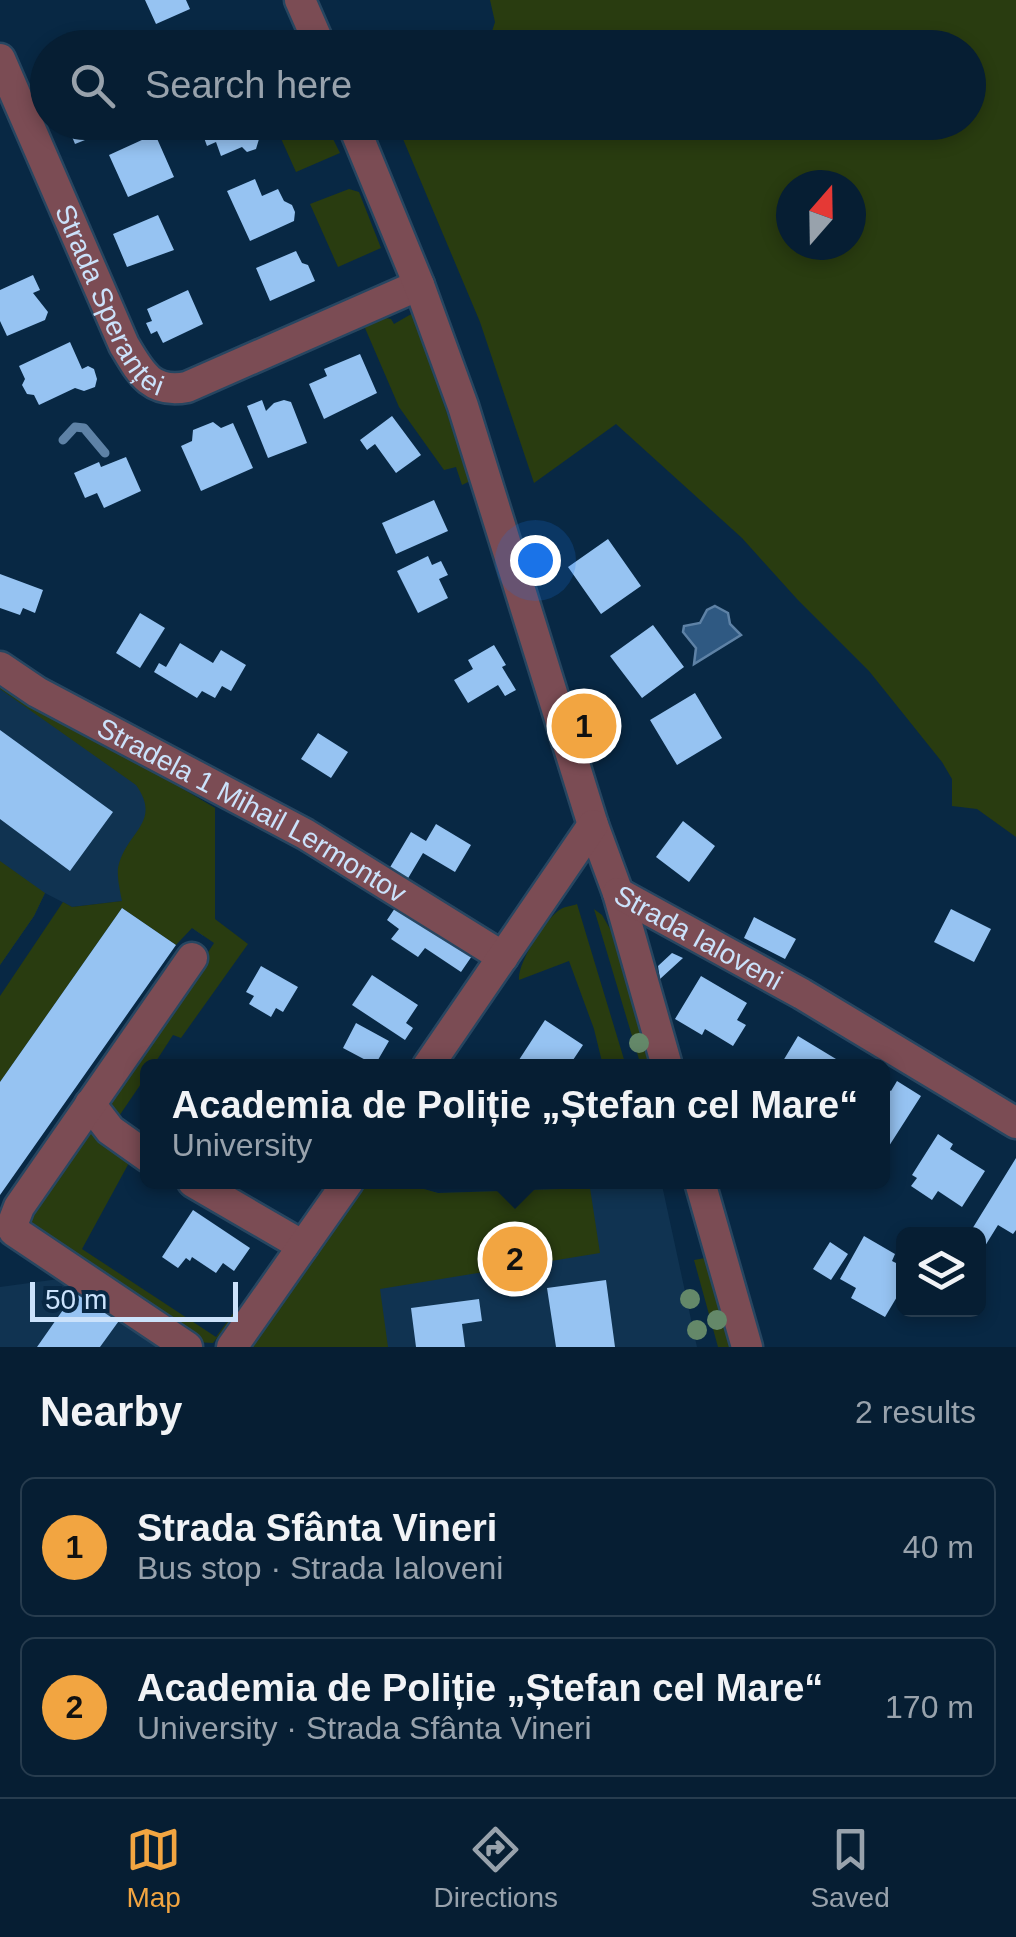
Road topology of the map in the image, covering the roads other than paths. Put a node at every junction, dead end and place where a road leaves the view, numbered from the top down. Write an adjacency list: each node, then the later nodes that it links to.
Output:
1 (300, 0): 2 (street)
2 (313, 30)
3 (0, 59): 4 (street, Strada Speranței)
4 (30, 128)
5 (35, 140): 7 (street, Strada Speranței)
6 (359, 140): 7 (street, Strada Ialoveni)
7 (419, 285): 9 (street, Strada Ialoveni)
8 (0, 667): 12 (street, Stradela 1 Mihail Lermontov)
9 (593, 825): 10 (street, Strada Ialoveni); 12 (street)
10 (618, 893): 14 (street); 16 (street, Strada Ialoveni)
11 (192, 958): 15 (street)
12 (503, 958): 13 (street)
13 (433, 1059)
14 (665, 1059)
15 (90, 1104): 17 (street); 22 (street)
16 (1016, 1124)
17 (140, 1151)
18 (205, 1189): 21 (street)
19 (343, 1189): 21 (street)
20 (702, 1189): 24 (street)
21 (303, 1246): 23 (street)
22 (187, 1347)
23 (232, 1347)
24 (748, 1347)

